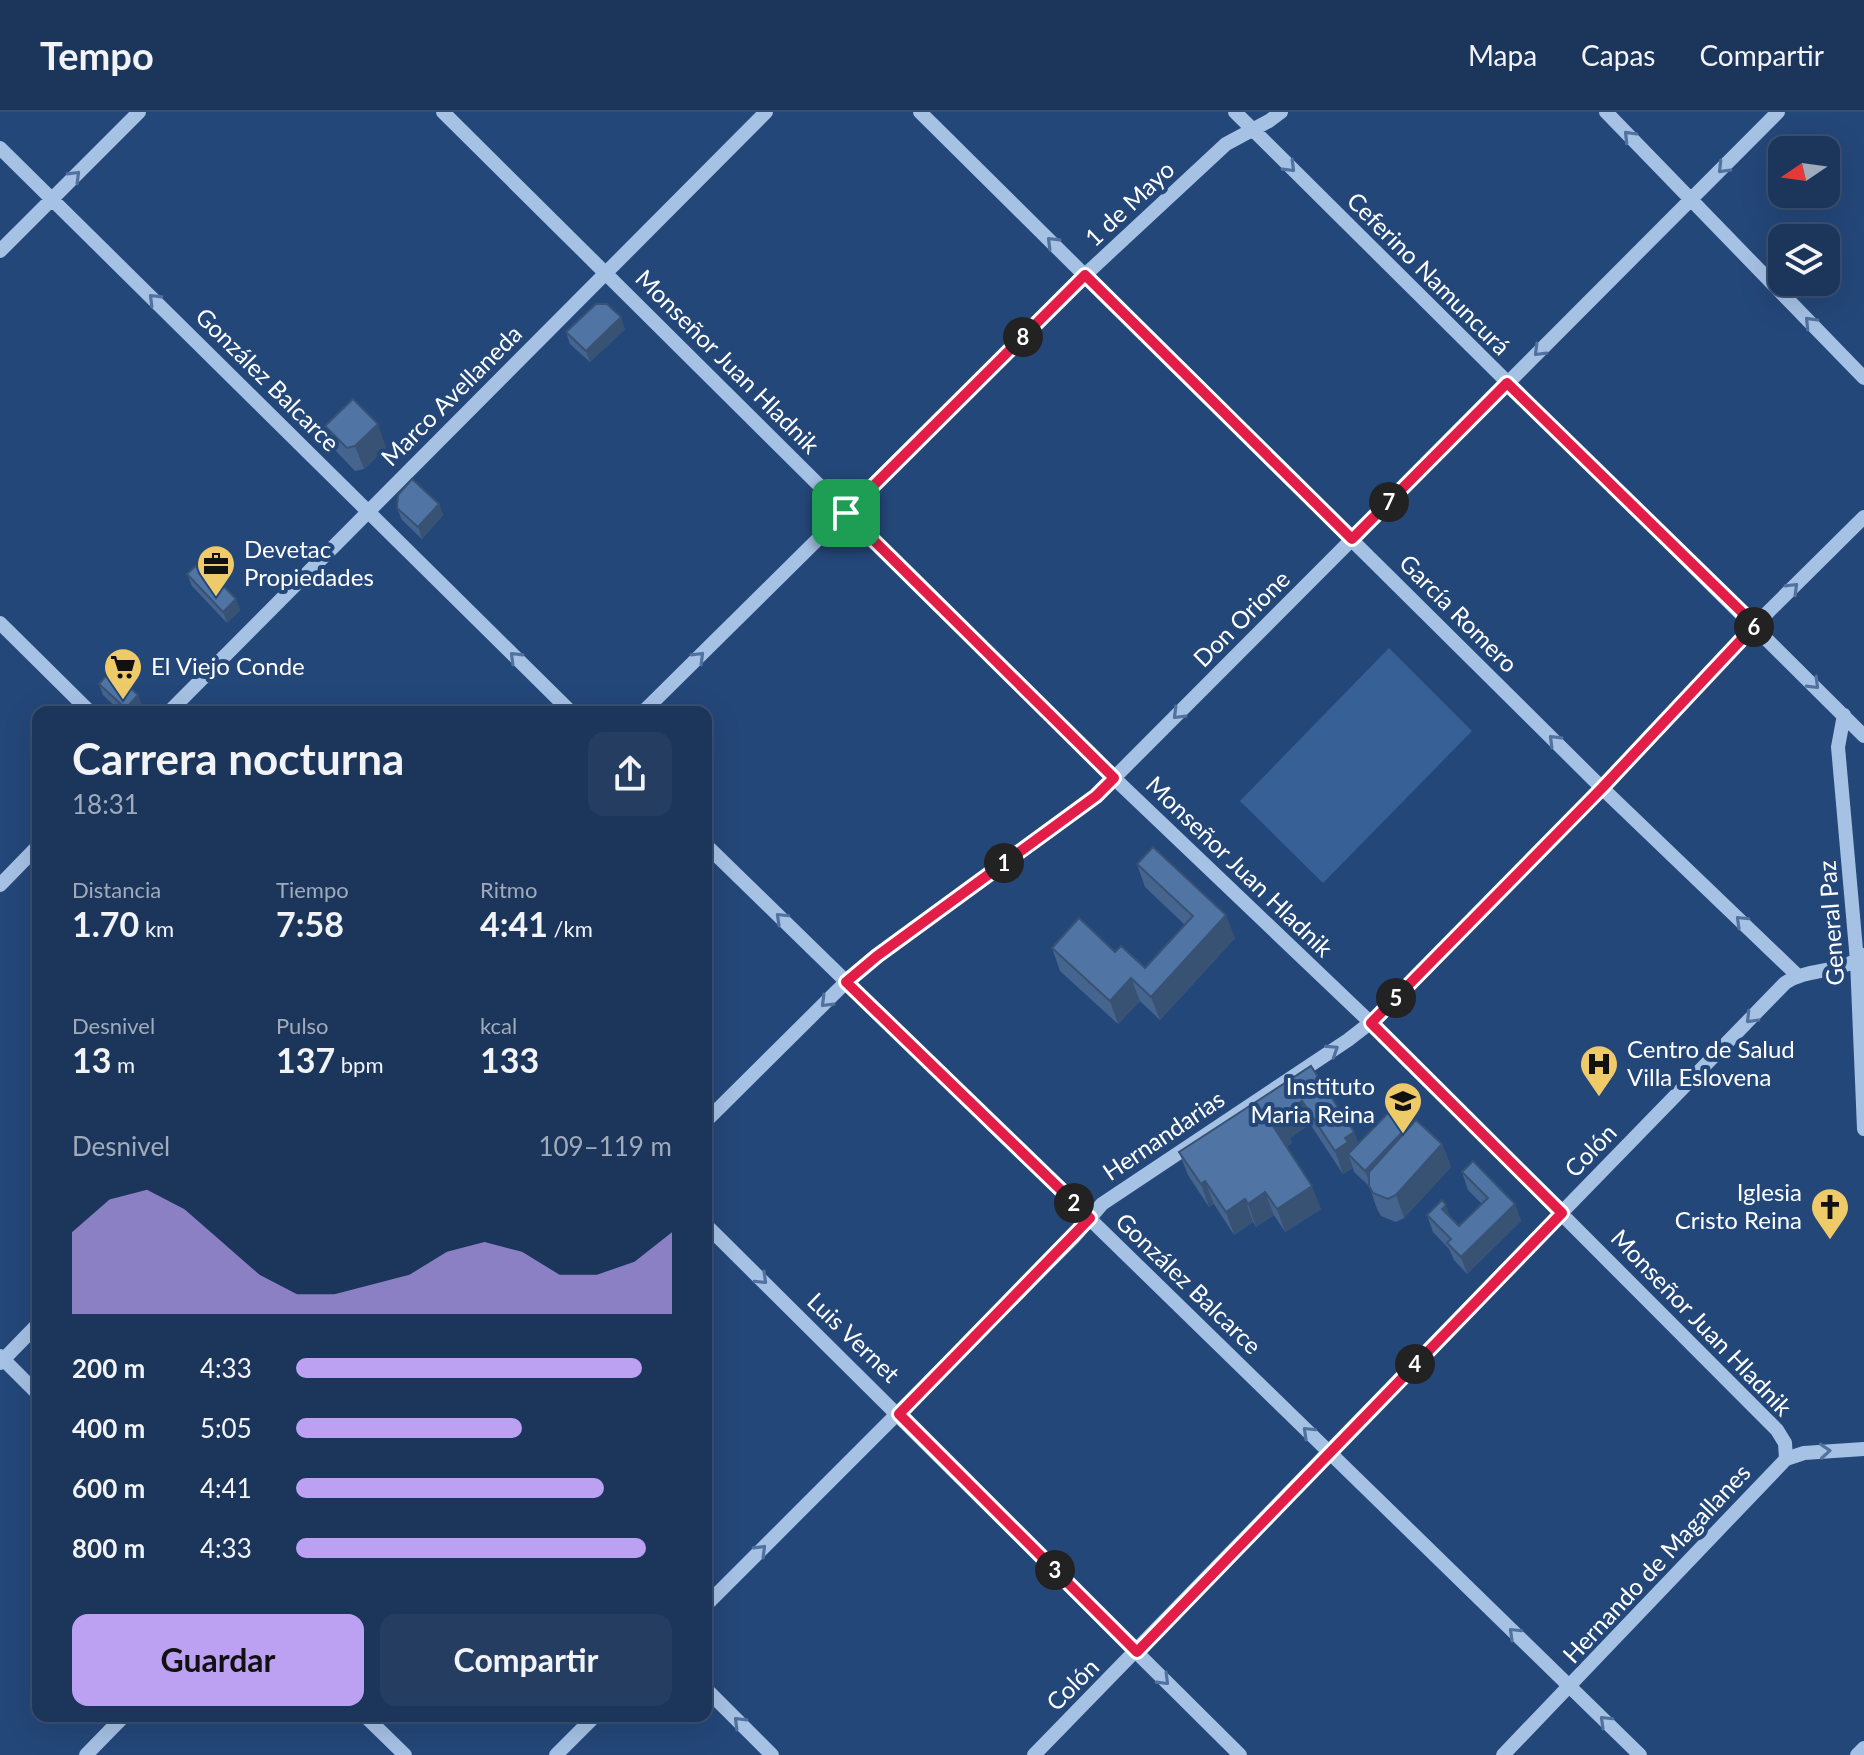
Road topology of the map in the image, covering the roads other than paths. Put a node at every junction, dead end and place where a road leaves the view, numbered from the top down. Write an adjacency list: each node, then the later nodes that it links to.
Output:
1 (139, 112): 11 (street, one-way to 1)
2 (443, 112): 14 (street, Monseñor Juan Hladnik)
3 (766, 112): 14 (street, Marco Avellaneda)
4 (920, 112): 15 (street, García Romero, one-way to 4)
5 (1235, 112): 9 (street, Ceferino Namuncurá)
6 (1281, 112): 9 (street, 1 de Mayo)
7 (1606, 112): 12 (street, one-way to 7)
8 (1778, 112): 12 (street, Don Orione, one-way to 12)
9 (1253, 130): 15 (street, 1 de Mayo); 17 (street, Ceferino Namuncurá, one-way to 17)
10 (0, 148): 11 (street, González Balcarce)
11 (53, 200): 13 (street); 18 (street, González Balcarce, one-way to 11)
12 (1692, 200): 16 (street, one-way to 12); 17 (street, Don Orione, one-way to 17)
13 (0, 251)
14 (607, 273): 18 (street, Marco Avellaneda); 19 (street, Monseñor Juan Hladnik)
15 (1085, 275): 19 (street, 1 de Mayo); 21 (street, García Romero)
16 (1864, 378)
17 (1507, 383): 21 (street, Don Orione); 23 (street, Ceferino Namuncurá)
18 (369, 511): 25 (street, Marco Avellaneda); 26 (street, González Balcarce, one-way to 18)
19 (846, 513): 27 (street, 1 de Mayo, one-way to 19); 30 (street, Monseñor Juan Hladnik)
20 (1864, 517): 23 (street, Hernandarias, one-way to 20)
21 (1352, 539): 30 (street, Don Orione, one-way to 30); 31 (street, García Romero, one-way to 21)
22 (0, 623): 24 (street)
23 (1755, 625): 28 (street, Ceferino Namuncurá, one-way to 28); 31 (street, Hernandarias)
24 (84, 706)
25 (179, 706)
26 (565, 706)
27 (649, 706)
28 (1844, 715): 29 (street, Ceferino Namuncurá); 35 (street, General Paz)
29 (1864, 736)
30 (1114, 778): 37 (street, Don Orione); 38 (street, Monseñor Juan Hladnik)
31 (1602, 788): 36 (street, García Romero, one-way to 31); 38 (street, Hernandarias)
32 (712, 851): 37 (street, González Balcarce, one-way to 32)
33 (32, 852): 34 (street)
34 (0, 885)
35 (1861, 958): 36 (street); 40 (street, General Paz)
36 (1797, 975): 41 (street, Colón, one-way to 41)
37 (846, 982): 39 (street, Don Orione, one-way to 39); 42 (street, González Balcarce)
38 (1371, 1023): 41 (street, Monseñor Juan Hladnik); 42 (street, Hernandarias, one-way to 38)
39 (712, 1115)
40 (1864, 1129)
41 (1562, 1213): 49 (street, Colón); 50 (street, Monseñor Juan Hladnik)
42 (1090, 1218): 47 (street, Hernandarias); 49 (street, González Balcarce, one-way to 42)
43 (712, 1231): 47 (street, Luis Vernet, one-way to 47)
44 (32, 1330): 45 (street)
45 (1, 1359): 46 (street)
46 (32, 1388)
47 (899, 1414): 51 (street, Hernandarias, one-way to 47); 52 (street, Luis Vernet)
48 (1864, 1449): 50 (street, Hernando de Magallanes, one-way to 48)
49 (1329, 1452): 52 (street, Colón); 53 (street, González Balcarce, one-way to 49)
50 (1786, 1459): 53 (street, Hernando de Magallanes)
51 (712, 1599)
52 (1137, 1652): 63 (street, Colón); 64 (street, Luis Vernet, one-way to 64)
53 (1570, 1687): 65 (street, Hernando de Magallanes); 66 (street, González Balcarce, one-way to 53)
54 (712, 1695): 62 (street, one-way to 54)
55 (118, 1722): 59 (street)
56 (371, 1722): 60 (street)
57 (589, 1722): 61 (street)
58 (1864, 1748): 67 (street)
59 (86, 1755)
60 (405, 1755)
61 (556, 1755)
62 (772, 1755)
63 (1034, 1755)
64 (1240, 1755)
65 (1503, 1755)
66 (1640, 1755)
67 (1857, 1755)

